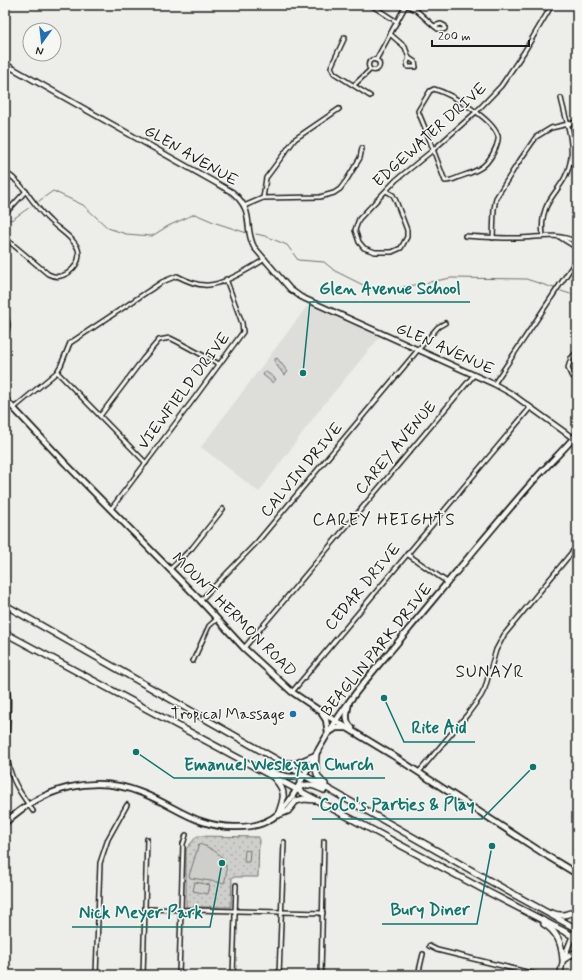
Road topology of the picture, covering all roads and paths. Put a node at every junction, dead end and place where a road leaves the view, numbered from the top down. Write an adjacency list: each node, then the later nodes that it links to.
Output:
1 (371, 5): 4 (street)
2 (406, 5): 4 (street); 5 (street)
3 (552, 5): 16 (street, EDGEWATER DRIVE)
4 (397, 22): 6 (street)
5 (434, 26)
6 (390, 34): 8 (street); 9 (street)
7 (345, 36): 12 (street)
8 (409, 58)
9 (376, 60): 11 (street); 11 (street)
10 (5, 64): 25 (street, GLEN AVENUE)
11 (370, 70): 12 (street)
12 (354, 85): 13 (street)
13 (370, 96)
14 (561, 98): 18 (street)
15 (339, 109): 24 (street)
16 (476, 112): 20 (street, EDGEWATER DRIVE); 20 (street); 20 (street)
17 (577, 122): 18 (street)
18 (567, 124): 28 (street); 31 (street)
19 (362, 148): 24 (street)
20 (433, 150): 22 (street, EDGEWATER DRIVE)
21 (5, 172): 23 (street)
22 (386, 190): 22 (street, EDGEWATER DRIVE)
23 (26, 191): 26 (street); 30 (street)
24 (263, 198): 25 (street)
25 (244, 206): 34 (street, GLEN AVENUE)
26 (5, 214)
27 (465, 236): 31 (street)
28 (543, 236): 29 (street); 31 (street)
29 (558, 236): 32 (street); 33 (street)
30 (5, 238)
31 (493, 238)
32 (577, 242)
33 (577, 248)
34 (265, 259): 36 (street); 40 (street, GLEN AVENUE)
35 (577, 259): 46 (street)
36 (226, 279): 42 (street, VIEWFIELD DRIVE); 43 (street)
37 (5, 314): 39 (street)
38 (445, 323): 40 (street, CALVIN DRIVE)
39 (5, 335)
40 (418, 350): 44 (street, GLEN AVENUE); 60 (street, CALVIN DRIVE)
41 (577, 352): 45 (street)
42 (219, 364): 50 (street); 53 (street, VIEWFIELD DRIVE)
43 (57, 372): 48 (street); 50 (street)
44 (474, 375): 46 (street, GLEN AVENUE); 64 (street, CAREY AVENUE)
45 (577, 380)
46 (494, 384): 49 (street, GLEN AVENUE)
47 (5, 398): 48 (main road, MOUNT HERMON ROAD)
48 (14, 408): 54 (main road, MOUNT HERMON ROAD)
49 (530, 408): 52 (street, GLEN AVENUE); 57 (street, CEDAR DRIVE)
50 (100, 416): 53 (street)
51 (577, 434): 52 (main road, BEAGLIN PARK DRIVE)
52 (575, 440): 59 (main road, BEAGLIN PARK DRIVE)
53 (146, 463): 54 (street, VIEWFIELD DRIVE)
54 (111, 509): 58 (main road, MOUNT HERMON ROAD)
55 (223, 509): 58 (street)
56 (577, 546): 77 (street)
57 (407, 554): 59 (street); 67 (street, CEDAR DRIVE)
58 (170, 569): 60 (main road, MOUNT HERMON ROAD)
59 (447, 582): 68 (main road, BEAGLIN PARK DRIVE)
60 (200, 601): 62 (main road, MOUNT HERMON ROAD)
61 (5, 605): 74 (main road)
62 (217, 619): 64 (main road, MOUNT HERMON ROAD); 65 (street)
63 (5, 633): 76 (main road)
64 (244, 648): 67 (main road, MOUNT HERMON ROAD)
65 (194, 661)
66 (5, 677): 83 (street)
67 (292, 692): 69 (main road, MOUNT HERMON ROAD)
68 (349, 701): 70 (main road, BEAGLIN PARK DRIVE); 73 (main road)
69 (315, 708): 70 (main road, MOUNT HERMON ROAD); 72 (main road)
70 (336, 720): 71 (main road, MOUNT HERMON ROAD); 72 (main road, BEAGLIN PARK DRIVE)
71 (350, 729): 72 (main road); 73 (main road, MOUNT HERMON ROAD)
72 (328, 733): 75 (main road, BEAGLIN PARK DRIVE)
73 (366, 738): 77 (main road, MOUNT HERMON ROAD)
74 (264, 752): 75 (main road); 78 (main road)
75 (316, 755): 78 (main road, BEAGLIN PARK DRIVE); 82 (main road)
76 (258, 768): 78 (main road); 79 (main road)
77 (419, 772): 92 (main road, MOUNT HERMON ROAD)
78 (304, 775): 80 (main road, BEAGLIN PARK DRIVE); 82 (main road)
79 (272, 776): 80 (main road); 86 (main road)
80 (296, 789): 81 (main road); 82 (main road); 86 (main road, BEAGLIN PARK DRIVE)
81 (321, 802): 86 (main road); 95 (main road)
82 (351, 802): 94 (main road)
83 (28, 804): 85 (street); 86 (main road, BEAGLIN PARK DRIVE); 87 (main road, BEAGLIN PARK DRIVE)
84 (127, 805): 108 (street)
85 (33, 811)
86 (278, 814)
87 (5, 823)
88 (186, 835): 98 (street)
89 (148, 839): 96 (street)
90 (324, 841): 101 (street)
91 (284, 842): 100 (street)
92 (577, 874)
93 (236, 885): 99 (street)
94 (513, 894): 97 (main road); 102 (main road)
95 (498, 897): 103 (main road); 107 (main road)
96 (146, 909): 98 (street); 109 (street)
97 (577, 909)
98 (181, 911): 99 (street); 110 (street)
99 (234, 912): 100 (street); 111 (street)
100 (280, 913): 101 (street); 112 (street)
101 (323, 913): 113 (street)
102 (577, 927): 103 (street)
103 (575, 937): 107 (street)
104 (429, 946): 115 (street)
105 (577, 951): 107 (main road)
106 (423, 954): 114 (street)
107 (564, 960): 116 (street)
108 (96, 975)
109 (144, 975)
110 (179, 975)
111 (233, 975)
112 (279, 975)
113 (321, 975)
114 (418, 975)
115 (539, 975)
116 (560, 975)

